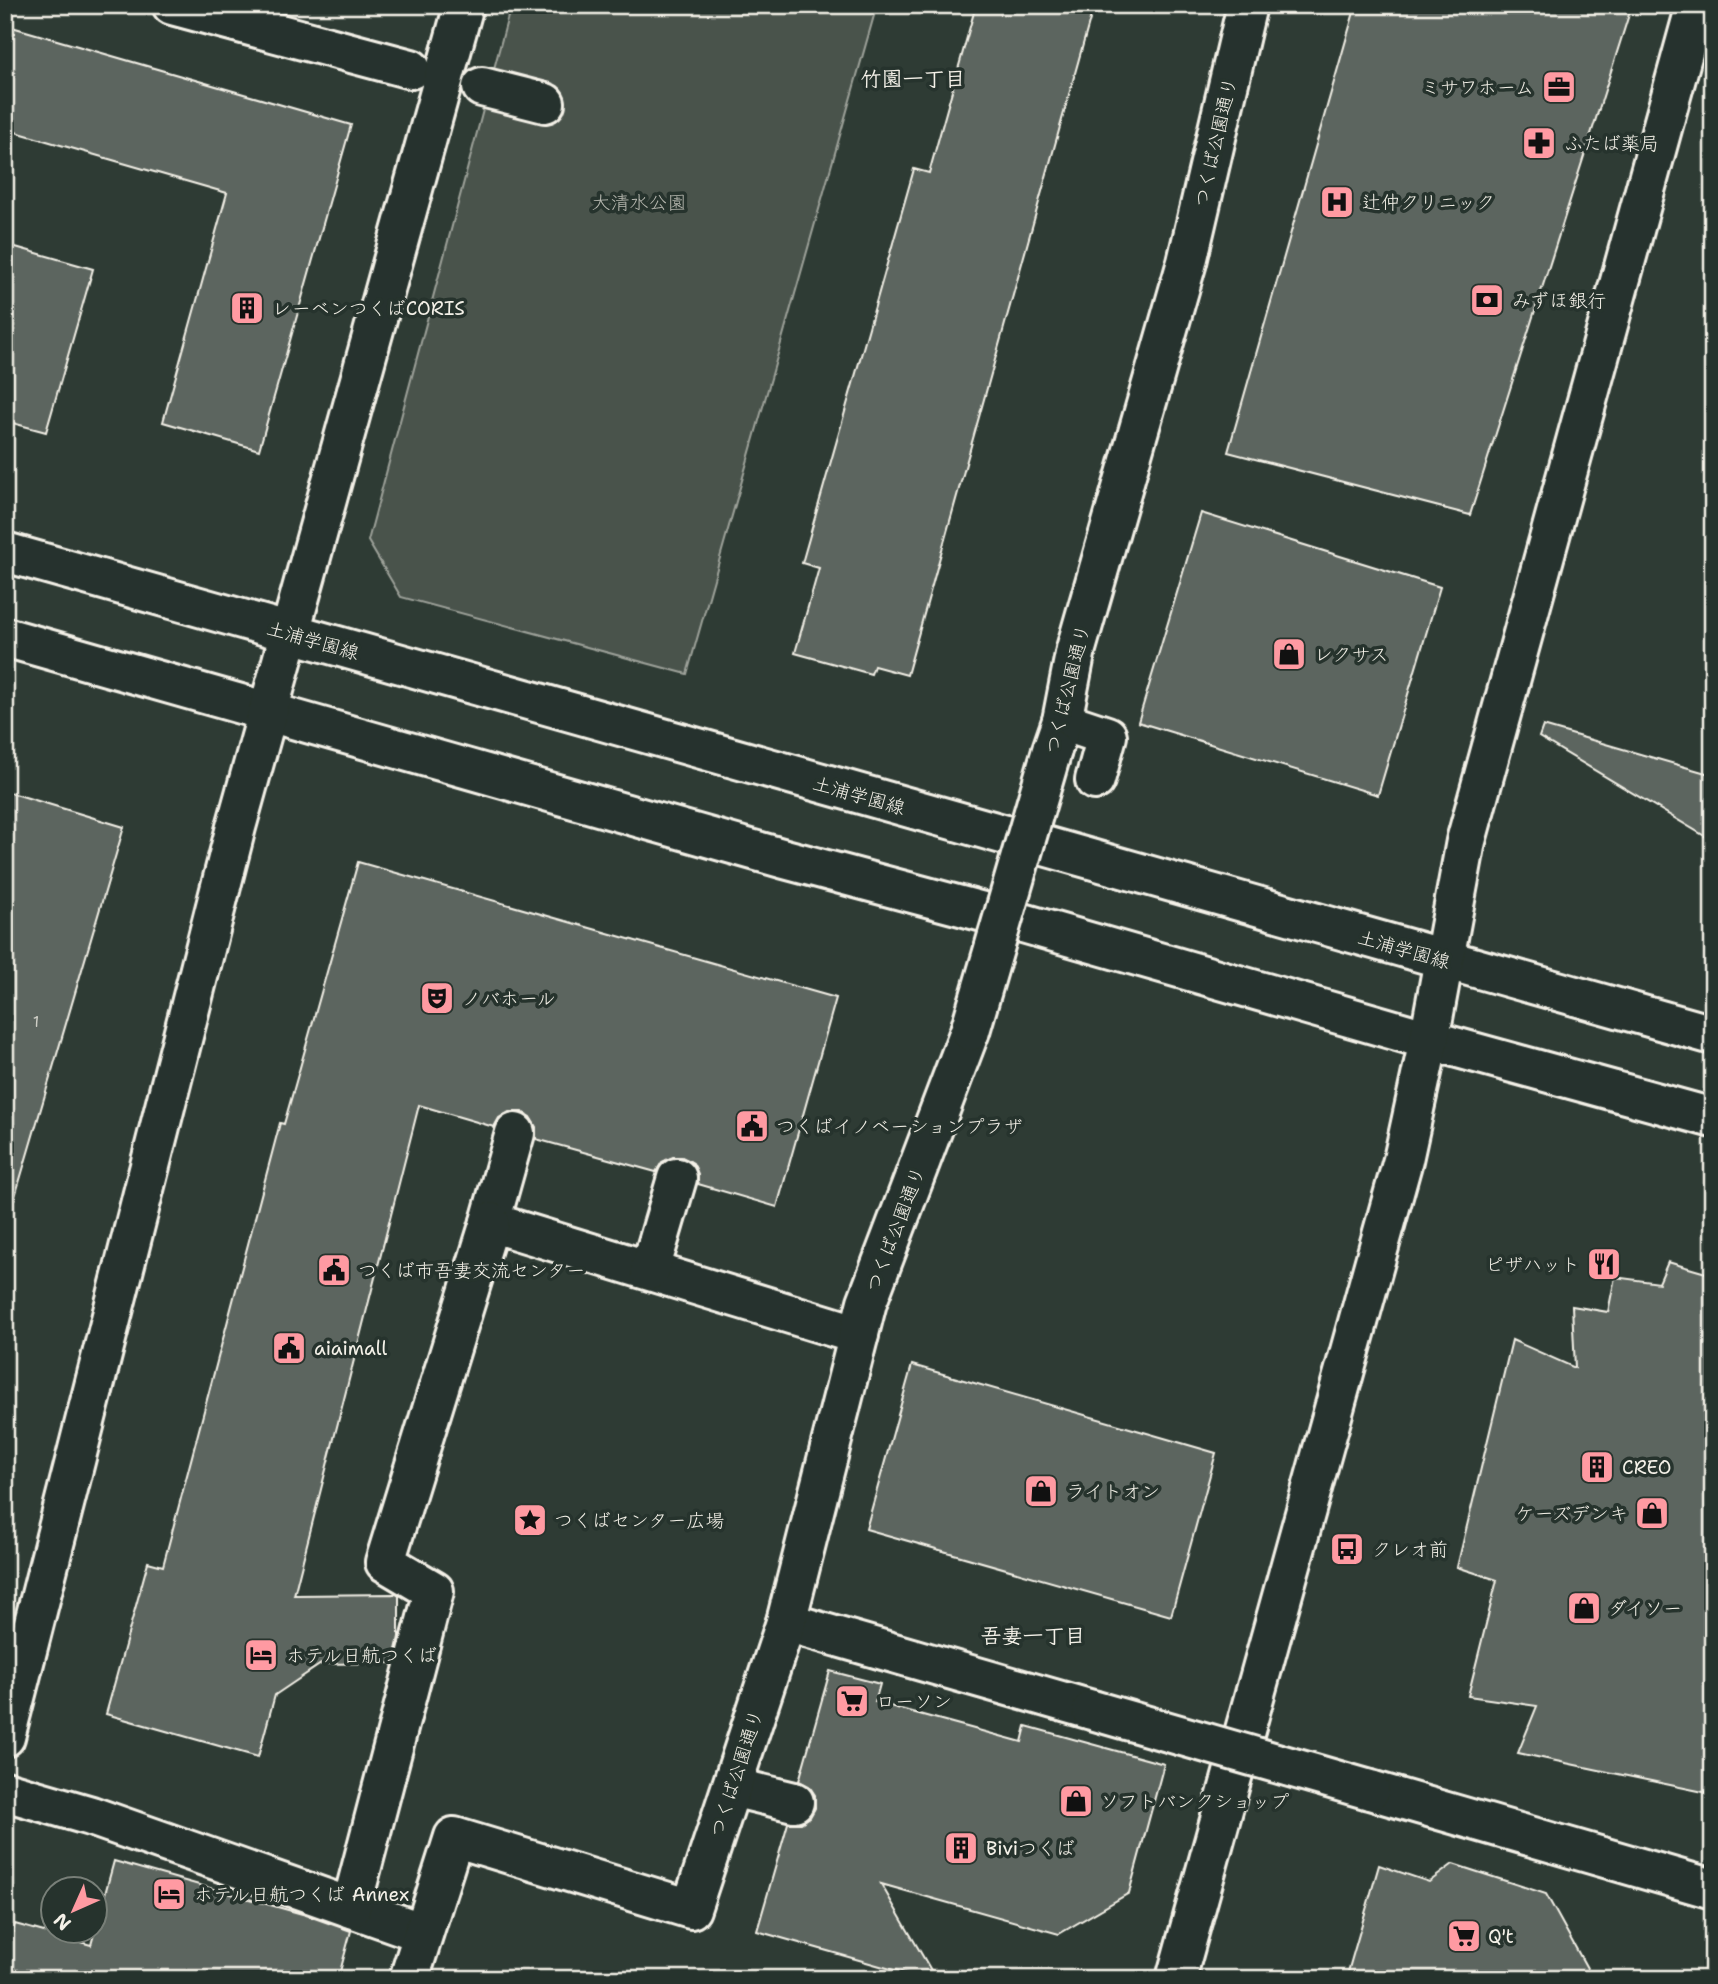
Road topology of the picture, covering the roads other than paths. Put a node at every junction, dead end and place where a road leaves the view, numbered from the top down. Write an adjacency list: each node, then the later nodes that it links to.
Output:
1 (172, 5): 5 (street)
2 (464, 5): 9 (street)
3 (1247, 5): 12 (street, つくば公園通り)
4 (1696, 5): 14 (street)
5 (411, 69)
6 (482, 87): 7 (street)
7 (545, 103)
8 (5, 552): 9 (street, 土浦学園線)
9 (291, 634): 11 (street); 14 (street, 土浦学園線)
10 (5, 637): 11 (street)
11 (268, 710): 16 (street); 24 (street)
12 (1057, 736): 13 (street); 22 (street, つくば公園通り, bridge)
13 (1095, 780)
14 (1444, 960): 15 (street, 土浦学園線); 16 (street)
15 (1713, 1035)
16 (1429, 1040): 17 (street); 32 (street)
17 (1713, 1118)
18 (515, 1133): 20 (street)
19 (677, 1178): 21 (street)
20 (490, 1222): 21 (street); 29 (street)
21 (650, 1270): 22 (street)
22 (859, 1335): 23 (street, つくば公園通り)
23 (786, 1622): 25 (street, つくば公園通り); 28 (street, bridge)
24 (5, 1737)
25 (732, 1787): 27 (street); 30 (street, つくば公園通り)
26 (5, 1791): 29 (street)
27 (793, 1802)
28 (1713, 1889)
29 (351, 1908): 30 (street)
30 (423, 1933): 31 (street, つくば公園通り)
31 (409, 1979)
32 (1176, 1979)

